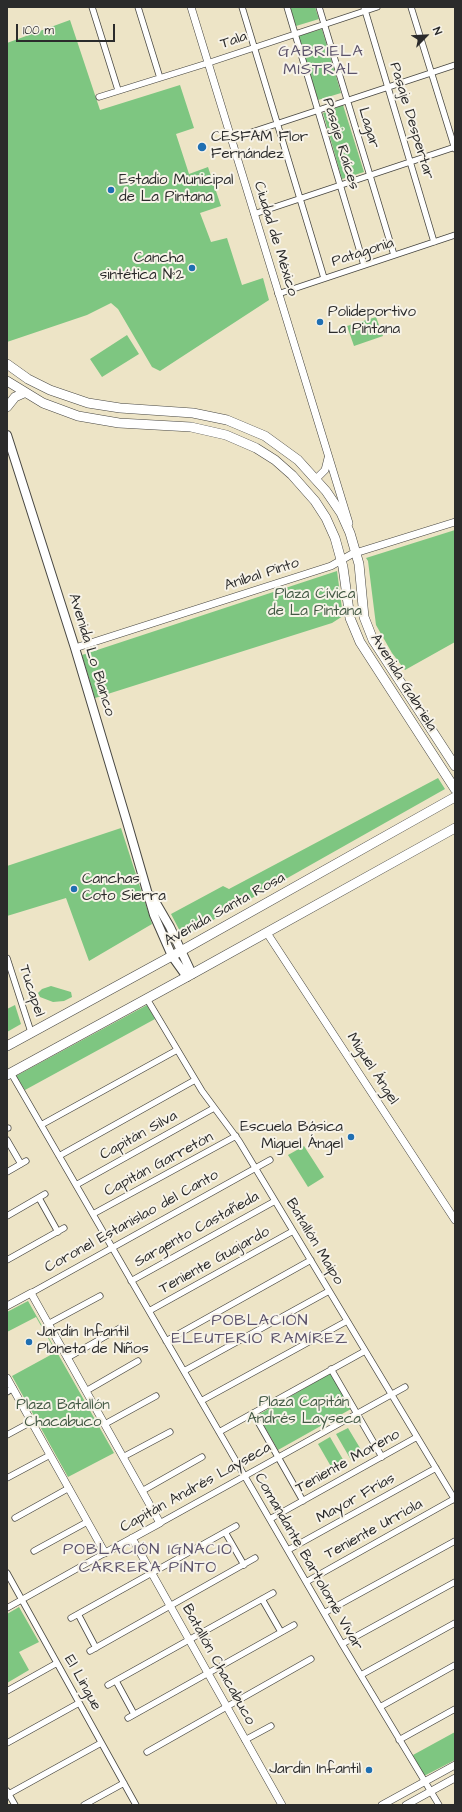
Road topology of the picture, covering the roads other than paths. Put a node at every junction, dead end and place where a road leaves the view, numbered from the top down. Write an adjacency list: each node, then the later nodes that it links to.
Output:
1 (92, 7): 18 (street)
2 (138, 7): 16 (street)
3 (191, 7): 13 (street, Ciudad de México)
4 (242, 7): 12 (street)
5 (287, 7): 11 (street, Pasaje Raíces)
6 (319, 7): 10 (street, Lagar)
7 (377, 7): 9 (street, Tala)
8 (411, 7): 15 (street)
9 (364, 9): 10 (street, Tala); 17 (street, Pasaje Despertar)
10 (324, 24): 11 (street, Tala); 20 (street, Lagar)
11 (295, 34): 12 (street, Tala); 21 (street, Pasaje Raíces)
12 (254, 47): 13 (street, Tala); 22 (street)
13 (208, 63): 16 (street, Tala); 23 (street, Ciudad de México)
14 (455, 65): 15 (street)
15 (431, 73): 17 (street); 24 (street)
16 (160, 78): 18 (street, Tala)
17 (388, 87): 20 (street); 25 (street, Pasaje Despertar)
18 (118, 90): 19 (street, Tala)
19 (99, 97)
20 (347, 101): 21 (street); 26 (street, Lagar)
21 (318, 111): 22 (street); 27 (street, Pasaje Raíces)
22 (277, 124): 23 (street); 28 (street)
23 (231, 139): 29 (street, Ciudad de México)
24 (455, 148): 25 (street)
25 (410, 162): 26 (street); 31 (street, Pasaje Despertar)
26 (370, 175): 27 (street); 32 (street, Lagar)
27 (340, 185): 28 (street); 33 (street, Pasaje Raíces)
28 (300, 198): 29 (street); 34 (street)
29 (254, 214): 35 (street, Ciudad de México)
30 (455, 235): 31 (street, Patagonia)
31 (434, 242): 32 (street, Patagonia)
32 (394, 255): 33 (street, Patagonia)
33 (364, 265): 34 (street, Patagonia)
34 (324, 278): 35 (street, Patagonia)
35 (278, 294): 43 (street, Ciudad de México)
36 (8, 365): 40 (main road, Avenida Gabriela)
37 (7, 382): 38 (main road, Avenida Gabriela)
38 (24, 393): 39 (main road); 41 (main road, Avenida Gabriela)
39 (7, 407)
40 (152, 410): 41 (main road); 44 (main road, Avenida Gabriela)
41 (151, 425): 45 (main road, Avenida Gabriela)
42 (7, 434): 50 (main road, Avenida Lo Blanco)
43 (327, 456): 44 (street); 47 (street, Ciudad de México)
44 (316, 479): 45 (main road); 47 (main road, Avenida Gabriela)
45 (309, 492): 49 (main road, Avenida Gabriela)
46 (455, 522): 48 (street, Aníbal Pinto)
47 (350, 533): 48 (main road, Avenida Gabriela)
48 (357, 553): 49 (street, Aníbal Pinto); 51 (main road, Avenida Gabriela)
49 (342, 560): 50 (street, Aníbal Pinto); 52 (main road, Avenida Gabriela)
50 (75, 648): 55 (main road, Avenida Lo Blanco)
51 (455, 766)
52 (455, 790)
53 (455, 797): 59 (main road, Avenida Santa Rosa)
54 (455, 828): 58 (main road)
55 (146, 885): 56 (main road, Avenida Lo Blanco); 57 (main road, Avenida Lo Blanco)
56 (167, 922): 57 (main road); 59 (main road, Avenida Lo Blanco)
57 (158, 927): 60 (main road, Avenida Lo Blanco)
58 (267, 933): 62 (main road); 83 (street, Miguel Ángel)
59 (181, 951): 60 (main road, Avenida Santa Rosa); 62 (main road, Avenida Lo Blanco)
60 (172, 956): 62 (main road, Avenida Lo Blanco); 64 (main road, Avenida Santa Rosa)
61 (7, 958): 64 (street, Tucapel)
62 (190, 976): 63 (main road)
63 (147, 999): 66 (street, Batallón Maipo); 67 (main road)
64 (31, 1032): 65 (main road, Avenida Santa Rosa)
65 (7, 1046)
66 (177, 1050): 68 (street, Batallón Maipo); 70 (street)
67 (9, 1074): 70 (street, Comandante Bartolomé Vivar)
68 (195, 1080): 69 (street, Batallón Maipo); 73 (street)
69 (214, 1108): 71 (street, Batallón Maipo); 77 (street, Capitán Silva)
70 (41, 1125): 73 (street, Comandante Bartolomé Vivar)
71 (236, 1136): 75 (street, Batallón Maipo); 81 (street, Capitán Garretón)
72 (7, 1140): 76 (street)
73 (59, 1156): 77 (street, Comandante Bartolomé Vivar)
74 (270, 1160): 75 (street, Coronel Estanislao del Canto)
75 (255, 1168): 80 (street, Batallón Maipo); 87 (street, Coronel Estanislao del Canto)
76 (7, 1172)
77 (76, 1185): 81 (street, Comandante Bartolomé Vivar)
78 (46, 1194): 79 (street)
79 (39, 1198): 82 (street); 86 (street)
80 (275, 1201): 85 (street, Batallón Maipo); 90 (street, Sargento Castañeda)
81 (93, 1214): 87 (street, Comandante Bartolomé Vivar)
82 (7, 1216)
83 (455, 1220)
84 (64, 1228): 86 (street)
85 (293, 1231): 89 (street, Batallón Maipo); 95 (street, Teniente Guajardo)
86 (58, 1232): 88 (street)
87 (112, 1248): 90 (street, Comandante Bartolomé Vivar); 92 (street, Coronel Estanislao del Canto)
88 (7, 1260)
89 (311, 1260): 91 (street, Batallón Maipo); 99 (street)
90 (131, 1280): 95 (street, Comandante Bartolomé Vivar)
91 (329, 1291): 96 (street, Batallón Maipo); 104 (street)
92 (31, 1293): 94 (street, Coronel Estanislao del Canto); 97 (street)
93 (100, 1296): 97 (street)
94 (7, 1306)
95 (149, 1311): 99 (street, Comandante Bartolomé Vivar)
96 (347, 1321): 100 (street, Batallón Maipo); 111 (street)
97 (48, 1324): 101 (street)
98 (120, 1328): 101 (street)
99 (166, 1341): 104 (street, Comandante Bartolomé Vivar)
100 (364, 1351): 103 (street); 109 (street, Batallón Maipo)
101 (67, 1358): 108 (street)
102 (138, 1362): 108 (street)
103 (331, 1369): 112 (street); 113 (street)
104 (184, 1371): 111 (street, Comandante Bartolomé Vivar)
105 (7, 1378): 107 (street)
106 (404, 1386): 109 (street, Capitán Andrés Layseca)
107 (10, 1390): 114 (street)
108 (86, 1391): 115 (street)
109 (391, 1394): 113 (street, Capitán Andrés Layseca); 119 (street, Batallón Maipo)
110 (156, 1396): 115 (street)
111 (201, 1401): 117 (street, Comandante Bartolomé Vivar)
112 (253, 1413): 117 (street); 123 (street)
113 (356, 1413): 123 (street, Capitán Andrés Layseca); 124 (street)
114 (31, 1422): 118 (street); 120 (street)
115 (105, 1424): 121 (street)
116 (170, 1432): 121 (street)
117 (219, 1432): 126 (street, Comandante Bartolomé Vivar)
118 (7, 1435)
119 (417, 1437): 124 (street, Teniente Moreno); 125 (street, Batallón Maipo)
120 (50, 1455): 127 (street); 128 (street)
121 (123, 1457): 129 (street)
122 (202, 1457): 129 (street)
123 (278, 1457): 126 (street, Capitán Andrés Layseca); 131 (street)
124 (382, 1457): 131 (street, Teniente Moreno)
125 (436, 1468): 130 (street, Batallón Maipo); 140 (street, Mayor Frías)
126 (244, 1476): 133 (street, Comandante Bartolomé Vivar); 135 (street, Capitán Andrés Layseca)
127 (7, 1478)
128 (69, 1488): 132 (street); 134 (street)
129 (142, 1491): 135 (street)
130 (455, 1499): 147 (street, Teniente Urriola)
131 (303, 1501): 133 (street, Teniente Moreno)
132 (15, 1518)
133 (270, 1519): 140 (street, Comandante Bartolomé Vivar)
134 (87, 1522): 141 (street); 142 (street)
135 (160, 1523): 138 (street, Capitán Andrés Layseca)
136 (236, 1526): 137 (street)
137 (225, 1532): 144 (street); 146 (street)
138 (132, 1538): 142 (street, Capitán Andrés Layseca); 146 (street, Batallón Chacabuco)
139 (455, 1540): 154 (street)
140 (288, 1550): 147 (street, Comandante Bartolomé Vivar)
141 (34, 1551)
142 (105, 1554): 151 (street, Capitán Andrés Layseca)
143 (255, 1558): 144 (street)
144 (244, 1565): 152 (street)
145 (7, 1573): 151 (street, El Lingue)
146 (152, 1573): 152 (street, Batallón Chacabuco); 155 (street)
147 (306, 1582): 154 (street, Comandante Bartolomé Vivar)
148 (455, 1582): 161 (street)
149 (273, 1593): 150 (street)
150 (262, 1599): 159 (street); 160 (street)
151 (22, 1600): 153 (street, Capitán Andrés Layseca); 165 (street, El Lingue)
152 (170, 1606): 160 (street, Batallón Chacabuco); 162 (street)
153 (7, 1608)
154 (324, 1613): 161 (street, Comandante Bartolomé Vivar)
155 (78, 1614): 156 (street); 162 (street)
156 (71, 1618)
157 (455, 1623): 168 (street)
158 (294, 1625): 159 (street)
159 (281, 1632): 167 (street)
160 (189, 1640): 167 (street, Batallón Chacabuco); 169 (street)
161 (342, 1644): 168 (street, Comandante Bartolomé Vivar)
162 (96, 1648): 163 (street)
163 (90, 1651)
164 (311, 1659): 173 (street)
165 (57, 1663): 171 (street); 172 (street, El Lingue)
166 (455, 1665): 174 (street)
167 (208, 1673): 173 (street, Batallón Chacabuco); 176 (street)
168 (361, 1675): 174 (street, Comandante Bartolomé Vivar)
169 (116, 1681): 170 (street); 176 (street)
170 (108, 1685)
171 (7, 1691)
172 (79, 1703): 181 (street); 182 (street, El Lingue)
173 (227, 1707): 179 (street, Batallón Chacabuco); 183 (street)
174 (380, 1707): 180 (street, Comandante Bartolomé Vivar)
175 (455, 1709): 180 (street)
176 (134, 1714): 177 (street)
177 (128, 1718)
178 (271, 1726): 179 (street)
179 (246, 1740): 193 (street, Batallón Chacabuco)
180 (399, 1740): 186 (street, Comandante Bartolomé Vivar)
181 (7, 1743)
182 (101, 1743): 187 (street, El Lingue); 189 (street)
183 (147, 1752)
184 (455, 1765): 186 (street)
185 (455, 1778): 188 (street)
186 (424, 1782): 188 (street, Comandante Bartolomé Vivar); 194 (street)
187 (124, 1783): 191 (street); 192 (street, El Lingue)
188 (432, 1791): 195 (street); 196 (street, Comandante Bartolomé Vivar)
189 (8, 1794): 190 (street)
190 (15, 1805)
191 (84, 1805)
192 (136, 1805)
193 (282, 1805)
194 (382, 1805)
195 (406, 1805)
196 (439, 1805)

